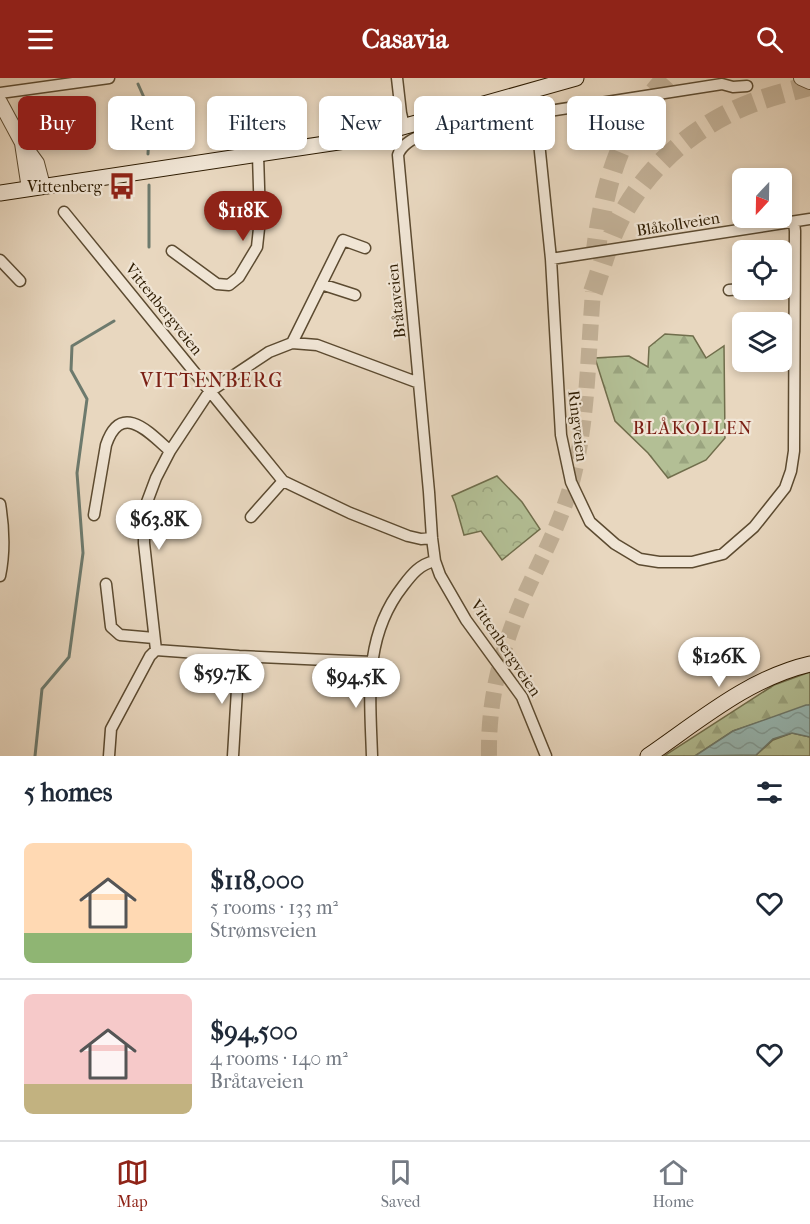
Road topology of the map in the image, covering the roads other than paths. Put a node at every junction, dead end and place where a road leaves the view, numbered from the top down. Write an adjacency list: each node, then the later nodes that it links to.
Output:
1 (109, 78): 8 (street)
2 (397, 78): 11 (street)
3 (576, 78): 11 (main road)
4 (801, 78): 6 (street)
5 (722, 81): 7 (street, Bråtaveien); 10 (street, Bråtaveien)
6 (810, 82)
7 (747, 86)
8 (0, 93)
9 (0, 102): 15 (street)
10 (555, 110)
11 (404, 126): 14 (main road)
12 (414, 140): 31 (street, Bråtaveien)
13 (540, 150): 22 (street, Ringveien)
14 (258, 155): 15 (main road); 21 (street)
15 (36, 188): 16 (main road)
16 (0, 193)
17 (64, 212): 32 (street, Vittenbergveien)
18 (810, 219): 19 (street, Blåkollveien)
19 (794, 222): 22 (street, Blåkollveien); 26 (street, Ringveien)
20 (365, 248): 25 (street)
21 (172, 251)
22 (551, 259): 26 (street, Ringveien)
23 (0, 260): 24 (street)
24 (20, 281)
25 (321, 284): 29 (street); 30 (street)
26 (794, 288)
27 (729, 290): 28 (street)
28 (732, 290)
29 (355, 295)
30 (292, 343): 31 (street); 32 (street)
31 (419, 383): 38 (street, Bråtaveien)
32 (209, 392): 33 (street); 34 (street, Vittenbergveien)
33 (170, 452): 36 (street); 42 (street)
34 (283, 482): 37 (street); 38 (street, Vittenbergveien)
35 (0, 504): 40 (street)
36 (94, 515)
37 (250, 517)
38 (432, 538): 39 (street, Bråtaveien)
39 (435, 561): 45 (street); 50 (street, Vittenbergveien)
40 (0, 576)
41 (106, 584): 42 (street)
42 (154, 638): 43 (street)
43 (156, 650): 44 (street); 47 (street)
44 (238, 656): 45 (street); 48 (street)
45 (372, 662): 49 (street)
46 (810, 664): 51 (main road)
47 (109, 756)
48 (233, 756)
49 (372, 756)
50 (546, 756)
51 (648, 756)

